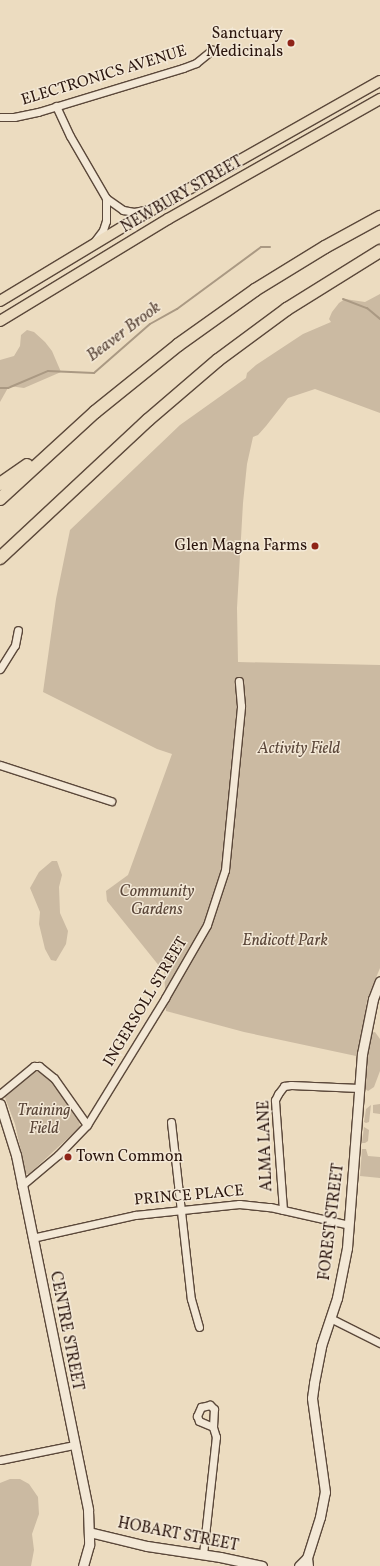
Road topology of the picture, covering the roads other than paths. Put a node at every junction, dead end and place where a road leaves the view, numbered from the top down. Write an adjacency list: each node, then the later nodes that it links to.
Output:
1 (212, 50): 4 (street, ELECTRONICS AVENUE)
2 (380, 81): 7 (main road, NEWBURY STREET)
3 (380, 100): 12 (main road, NEWBURY STREET)
4 (56, 106): 5 (street, ELECTRONICS AVENUE); 6 (street)
5 (0, 117)
6 (106, 198): 7 (street); 9 (street)
7 (156, 208): 9 (main road, NEWBURY STREET)
8 (380, 217): 13 (highway)
9 (89, 247): 11 (main road, NEWBURY STREET)
10 (380, 251): 16 (highway)
11 (0, 301)
12 (0, 321)
13 (69, 436): 14 (highway); 15 (highway)
14 (0, 484)
15 (0, 499)
16 (0, 558)
17 (18, 630): 18 (street)
18 (0, 669)
19 (239, 681): 27 (street, INGERSOLL STREET)
20 (0, 764): 21 (street)
21 (110, 801)
22 (380, 981): 23 (main road, FOREST STREET)
23 (359, 1088): 30 (street, ALMA LANE); 31 (main road, FOREST STREET)
24 (0, 1094): 27 (street)
25 (0, 1104): 28 (main road, CENTRE STREET)
26 (171, 1122): 29 (street)
27 (86, 1125): 28 (street, INGERSOLL STREET)
28 (21, 1186): 32 (main road, CENTRE STREET)
29 (181, 1210): 30 (street, PRINCE PLACE); 32 (street, PRINCE PLACE); 34 (street)
30 (283, 1210): 31 (street, PRINCE PLACE)
31 (349, 1225): 33 (main road, FOREST STREET)
32 (32, 1238): 37 (main road, CENTRE STREET)
33 (330, 1318): 35 (street); 41 (main road, FOREST STREET)
34 (199, 1327)
35 (380, 1343)
36 (213, 1428): 40 (street)
37 (74, 1445): 38 (street); 39 (main road, CENTRE STREET)
38 (0, 1460)
39 (89, 1532): 40 (main road, HOBART STREET); 42 (main road, CENTRE STREET)
40 (203, 1554): 43 (main road, HOBART STREET)
41 (308, 1562): 44 (main road, FOREST STREET)
42 (83, 1566)
43 (262, 1566)
44 (299, 1566)

